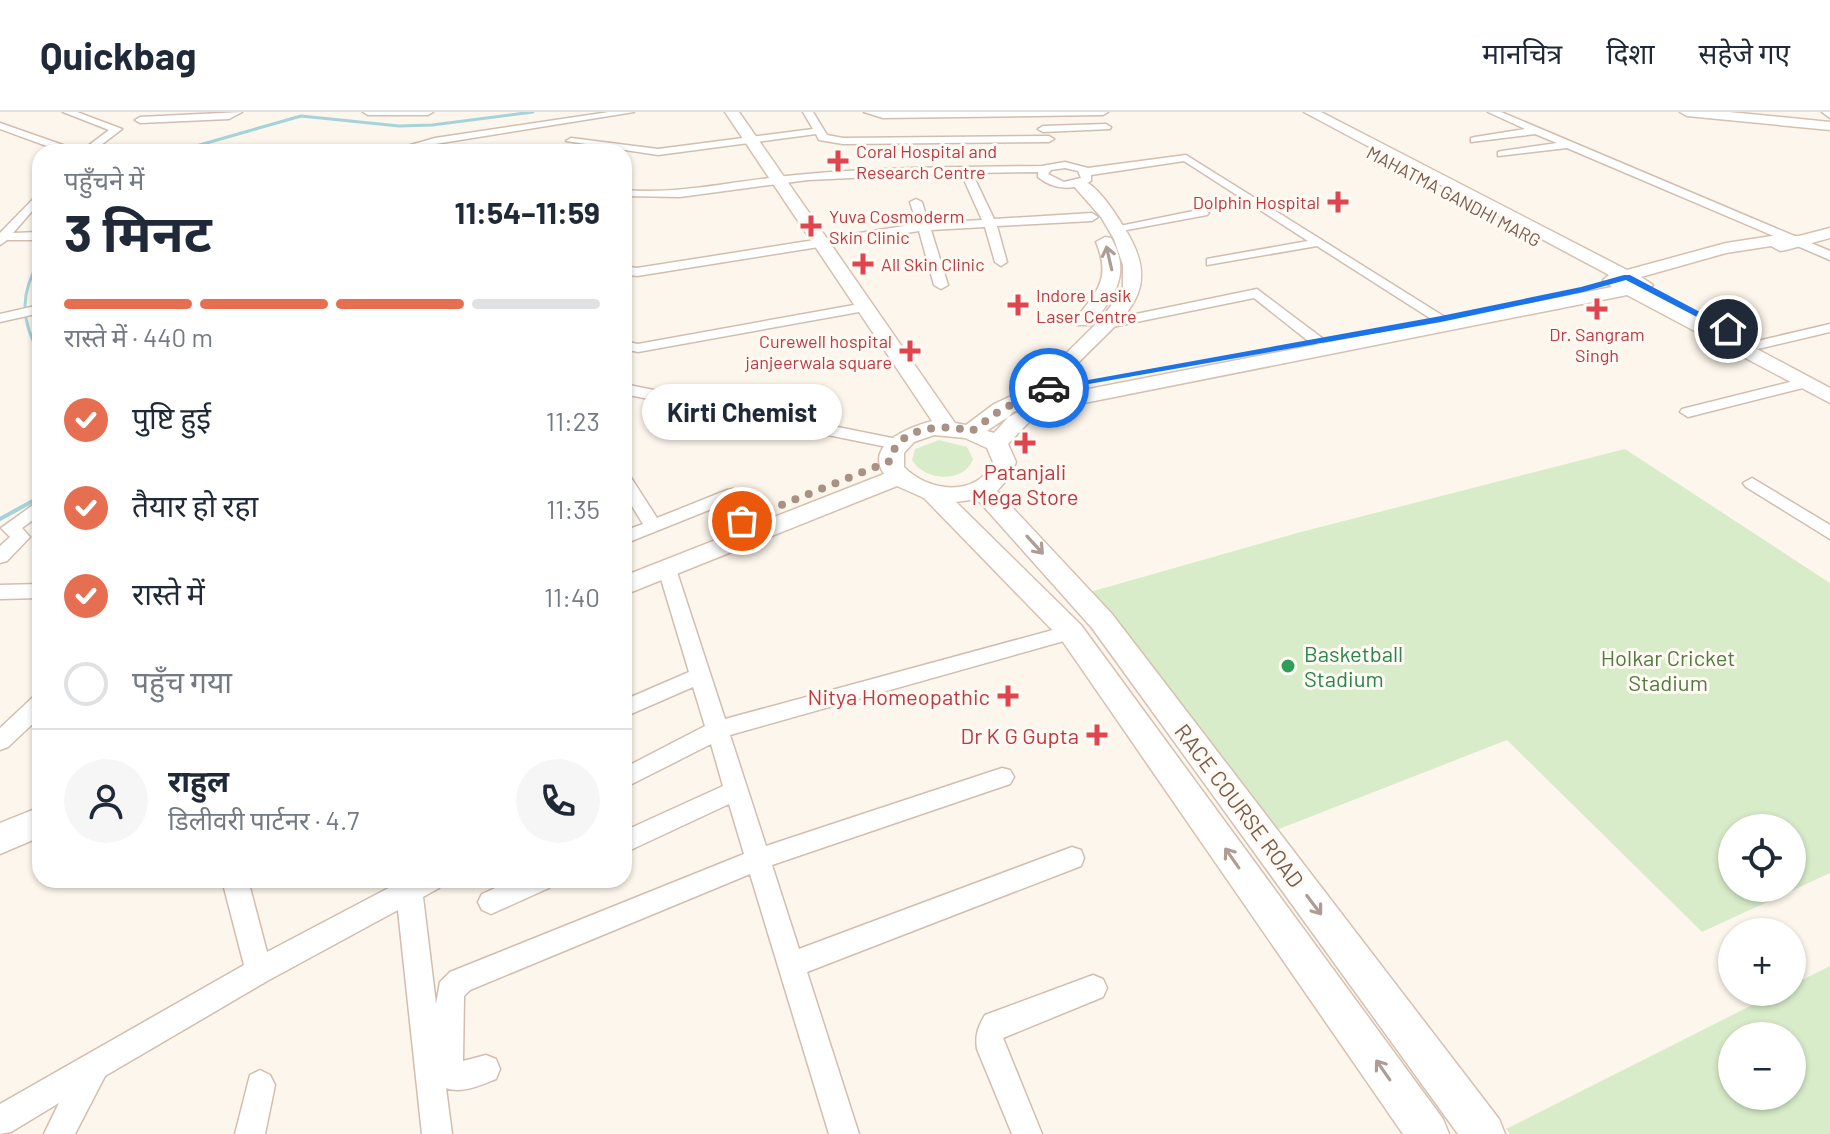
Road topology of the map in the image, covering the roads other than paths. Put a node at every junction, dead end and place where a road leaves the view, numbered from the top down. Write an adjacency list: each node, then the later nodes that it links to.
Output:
1 (68, 112): 26 (street)
2 (163, 112): 22 (street)
3 (237, 112): 22 (street)
4 (368, 112): 5 (street)
5 (428, 112)
6 (629, 112): 18 (street)
7 (732, 112): 30 (main road)
8 (808, 112): 27 (street)
9 (869, 112): 19 (street)
10 (1103, 112): 17 (street)
11 (1296, 112): 62 (main road, MAHATMA GANDHI MARG)
12 (1311, 112): 62 (main road, MAHATMA GANDHI MARG)
13 (1493, 112): 28 (street)
14 (1687, 112): 24 (main road)
15 (1741, 112): 21 (main road)
16 (989, 113): 17 (street); 19 (street)
17 (1032, 113): 29 (street)
18 (610, 115): 20 (street); 36 (street)
19 (910, 115): 31 (street)
20 (586, 116): 35 (street)
21 (1829, 116)
22 (140, 120): 26 (street)
23 (0, 126): 33 (street)
24 (1830, 126)
25 (1106, 127): 29 (street)
26 (109, 128): 34 (street)
27 (817, 131): 30 (street); 31 (street)
28 (1536, 131): 32 (street); 37 (street)
29 (1046, 134): 31 (street); 40 (street)
30 (750, 139): 38 (street); 42 (main road)
31 (913, 140)
32 (1475, 140)
33 (51, 144)
34 (96, 144)
35 (423, 144)
36 (567, 144)
37 (1567, 145): 39 (street); 55 (street)
38 (632, 150)
39 (1502, 154)
40 (1049, 167): 41 (street); 43 (street); 43 (street)
41 (965, 170): 42 (street); 49 (street)
42 (778, 180): 44 (street); 57 (main road)
43 (1078, 180): 48 (main road); 51 (main road); 56 (street)
44 (632, 194)
45 (916, 202): 50 (street)
46 (32, 204): 54 (street)
47 (1203, 213): 51 (street)
48 (1092, 217): 49 (street); 76 (main road, one-way to 48)
49 (989, 221): 50 (street); 59 (street)
50 (921, 227): 57 (street); 63 (street)
51 (1116, 228): 68 (main road)
52 (1830, 233): 55 (main road)
53 (32, 236): 54 (street)
54 (1, 238)
55 (1795, 240): 58 (street); 62 (main road)
56 (1316, 243): 60 (street); 67 (street)
57 (821, 244): 61 (street); 64 (main road)
58 (1830, 256)
59 (1001, 262)
60 (1212, 262)
61 (632, 271)
62 (1628, 283): 67 (main road); 71 (main road, MAHATMA GANDHI MARG); 73 (main road, MAHATMA GANDHI MARG); 76 (main road)
63 (941, 285)
64 (865, 307): 72 (street); 79 (main road)
65 (32, 311): 66 (street)
66 (0, 318)
67 (1441, 319): 70 (main road)
68 (1107, 324): 70 (street); 76 (main road)
69 (1830, 328): 71 (street)
70 (1317, 341): 76 (main road)
71 (1758, 345): 74 (main road, MAHATMA GANDHI MARG)
72 (632, 349)
73 (1806, 383): 77 (main road, MAHATMA GANDHI MARG); 78 (street)
74 (1830, 383)
75 (632, 391): 82 (street)
76 (1050, 396): 80 (main road); 81 (main road)
77 (1830, 397)
78 (1688, 412)
79 (947, 427): 80 (main road); 82 (main road)
80 (972, 431): 81 (main road)
81 (996, 444): 84 (main road)
82 (895, 461): 86 (main road); 95 (main road); 96 (main road)
83 (1752, 483): 92 (street)
84 (981, 488): 86 (main road); 130 (main road, RACE COURSE ROAD, one-way to 130)
85 (632, 492): 90 (street)
86 (933, 493): 100 (main road, RACE COURSE ROAD)
87 (733, 494): 90 (street)
88 (32, 510): 91 (street)
89 (32, 512): 94 (street)
90 (653, 525): 93 (street)
91 (0, 526)
92 (1830, 533)
93 (632, 534)
94 (0, 557)
95 (632, 566)
96 (667, 569): 97 (main road); 101 (street)
97 (632, 583)
98 (32, 591): 99 (street)
99 (0, 592)
100 (1071, 632): 104 (street); 136 (main road, RACE COURSE ROAD, one-way to 100)
101 (701, 675): 102 (street); 104 (street)
102 (632, 705)
103 (32, 711): 105 (street)
104 (718, 730): 106 (street); 108 (street)
105 (0, 741)
106 (632, 775)
107 (1002, 777): 115 (street)
108 (737, 790): 110 (street); 115 (street)
109 (32, 825): 111 (main road)
110 (632, 838)
111 (0, 839)
112 (32, 844): 113 (main road)
113 (0, 858)
114 (1072, 858): 121 (street)
115 (758, 859): 121 (street); 124 (street)
116 (237, 888): 122 (street)
117 (412, 888): 122 (street)
118 (421, 888): 125 (street)
119 (522, 888): 120 (street)
120 (491, 902)
121 (791, 965): 134 (street)
122 (259, 971): 126 (street)
123 (1093, 988): 135 (street)
124 (449, 1003): 125 (street); 127 (street)
125 (423, 1014): 133 (street)
126 (95, 1066): 129 (street); 131 (street)
127 (486, 1069)
128 (260, 1085): 132 (street)
129 (0, 1121)
130 (1478, 1125): 137 (street)
131 (59, 1134)
132 (250, 1134)
133 (437, 1134)
134 (844, 1134)
135 (1027, 1134)
136 (1428, 1134)
137 (1439, 1134)

